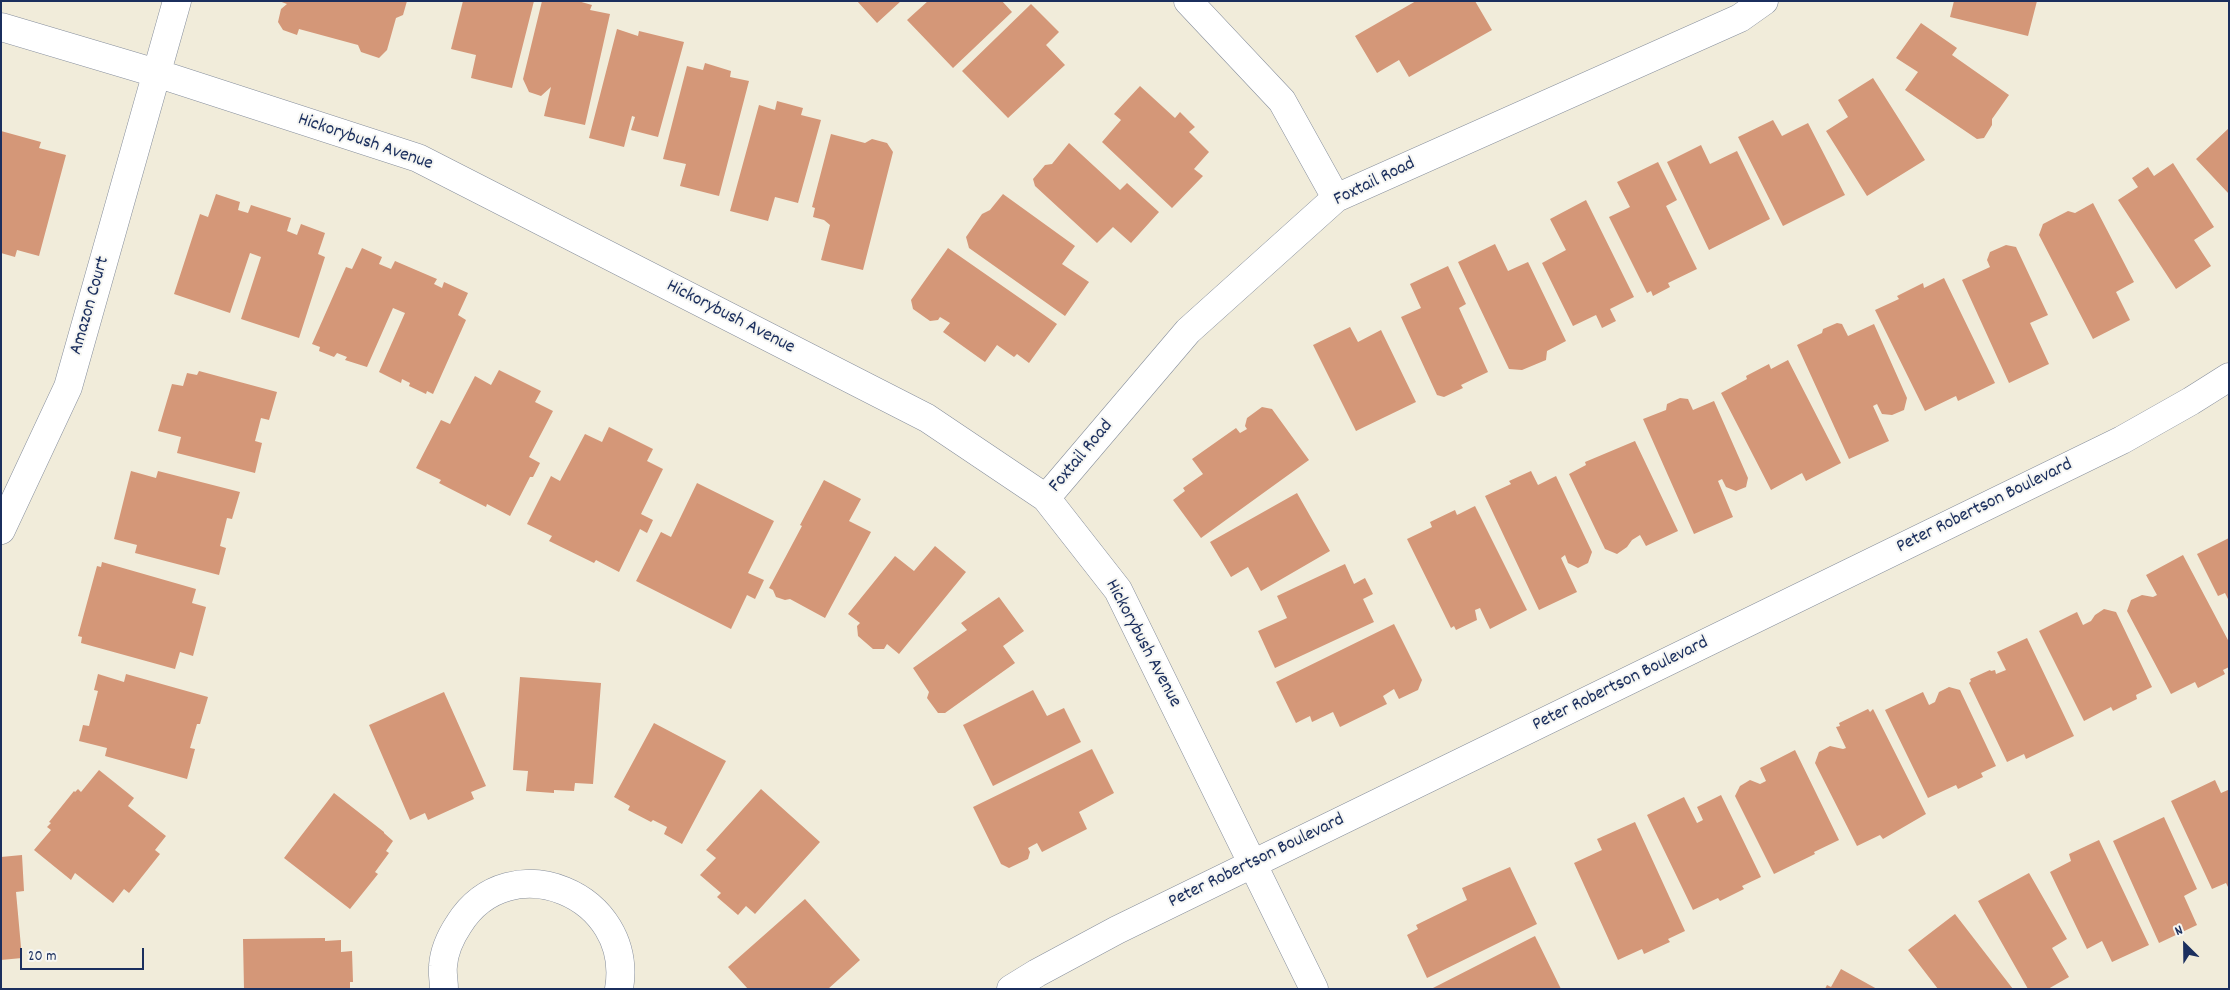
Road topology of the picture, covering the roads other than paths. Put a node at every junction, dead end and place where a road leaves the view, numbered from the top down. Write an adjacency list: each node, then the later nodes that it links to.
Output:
1 (177, 1): 5 (street, Amazon Court)
2 (1188, 1): 6 (street)
3 (1764, 1): 6 (street, Foxtail Road)
4 (1, 27): 5 (street, Hickorybush Avenue)
5 (156, 73): 8 (street, Hickorybush Avenue); 9 (street, Amazon Court)
6 (1336, 198): 8 (street, Foxtail Road)
7 (2229, 377): 10 (street, Peter Robertson Boulevard)
8 (1046, 498): 10 (street, Hickorybush Avenue)
9 (1, 530)
10 (1254, 864): 13 (street, Peter Robertson Boulevard); 14 (street, Hickorybush Avenue)
11 (444, 989): 12 (street)
12 (618, 989)
13 (1010, 989)
14 (1314, 989)

